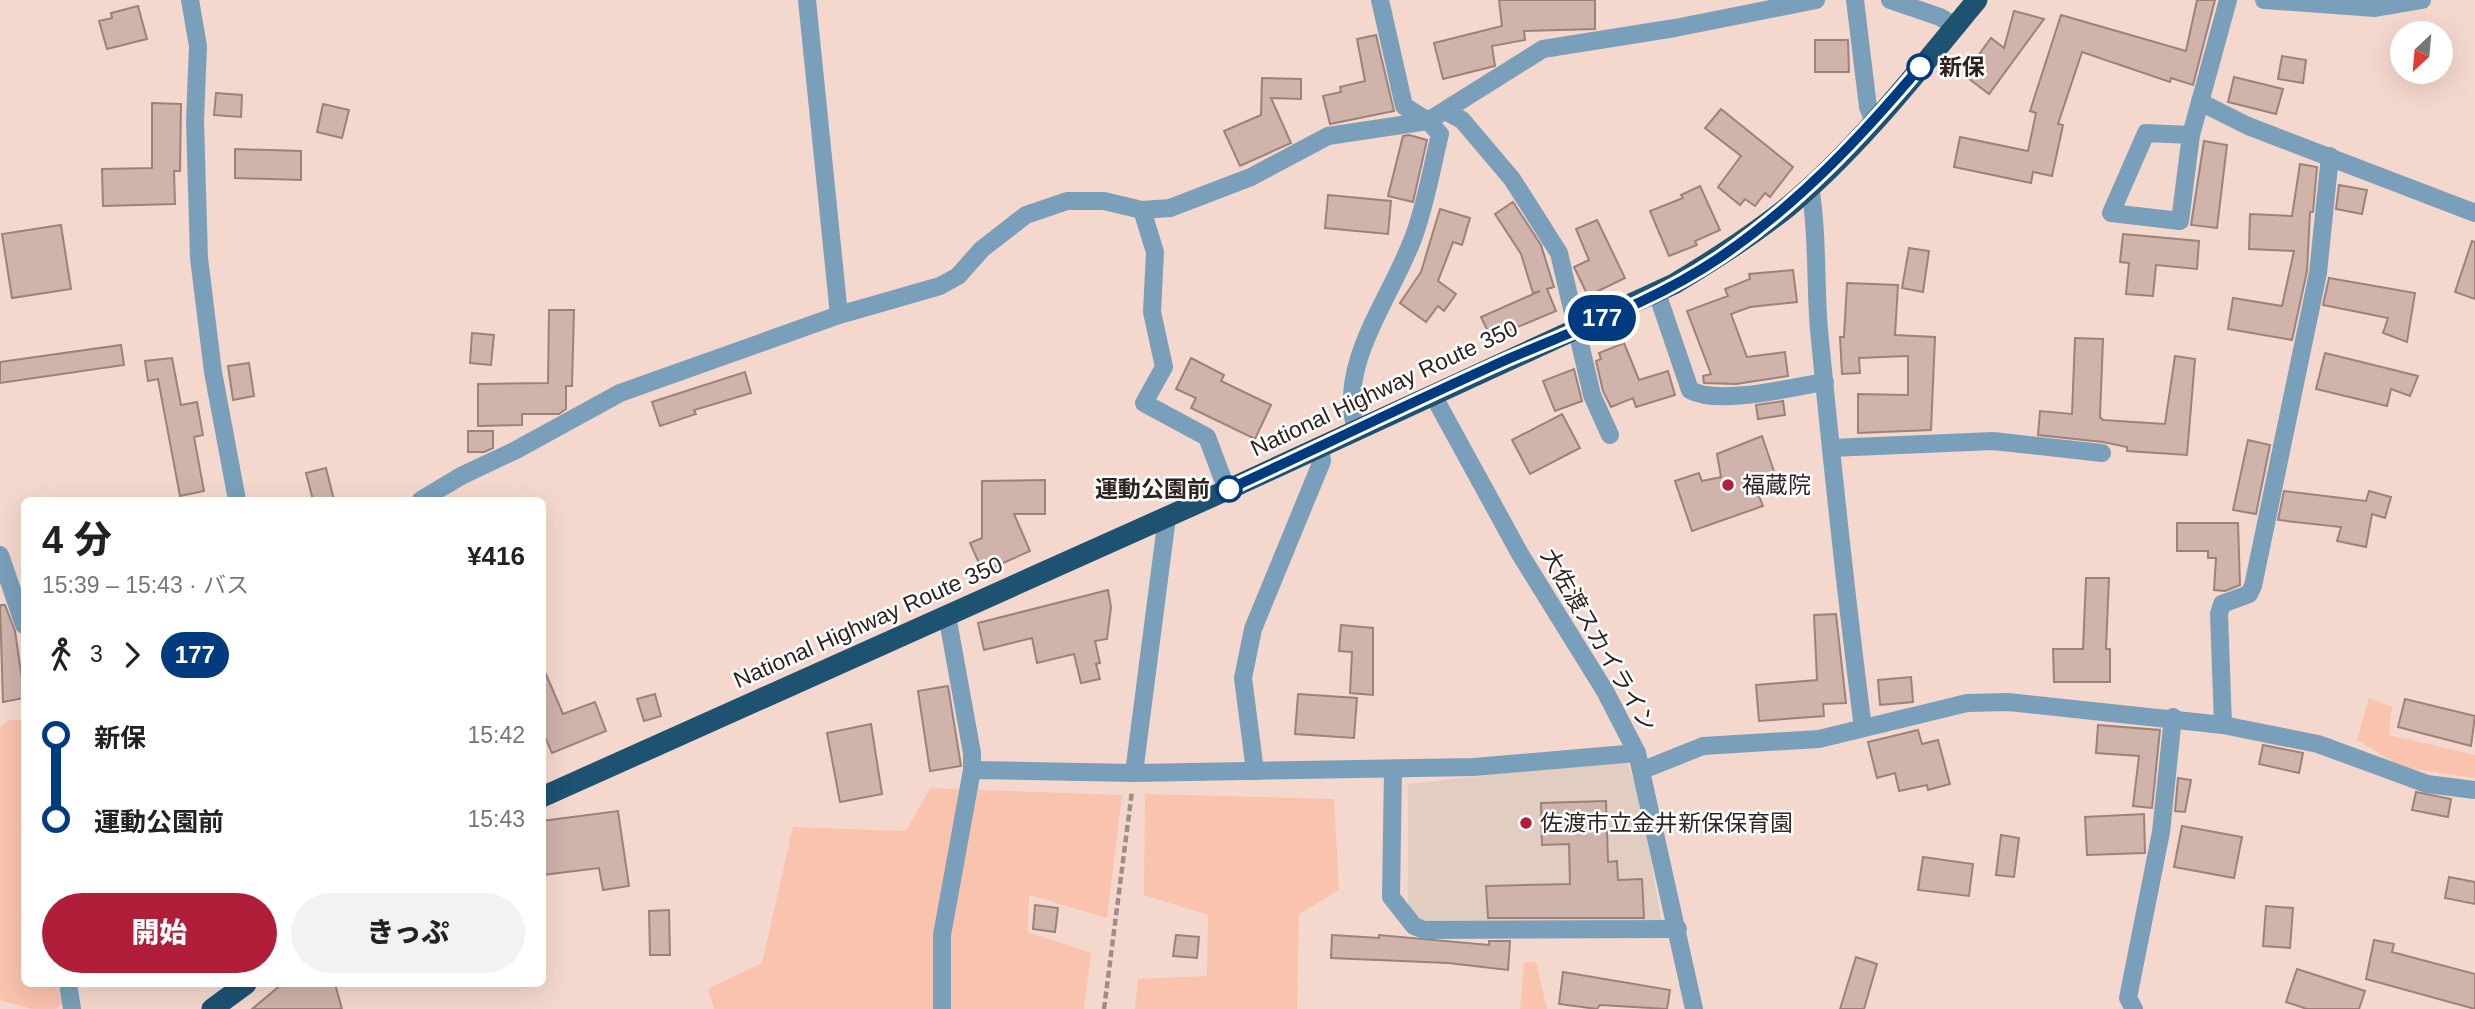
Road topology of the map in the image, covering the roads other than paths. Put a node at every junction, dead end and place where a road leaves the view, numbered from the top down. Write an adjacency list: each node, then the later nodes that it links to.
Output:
1 (190, 0): 32 (street)
2 (807, 0): 22 (street)
3 (1380, 0): 14 (street)
4 (1816, 0): 13 (street)
5 (1855, 0): 15 (street)
6 (1890, 0): 11 (street)
7 (1977, 0): 11 (highway, National Highway Route 350)
8 (2228, 0): 12 (street)
9 (2264, 0): 10 (street)
10 (2422, 0)
11 (1955, 26): 15 (highway, National Highway Route 350)
12 (2200, 102): 16 (street); 17 (street)
13 (1447, 111): 14 (street); 23 (street)
14 (1428, 121): 19 (street); 26 (street)
15 (1874, 122): 18 (highway, National Highway Route 350)
16 (2191, 135): 16 (street)
17 (2330, 156): 20 (street); 39 (street)
18 (1810, 186): 21 (highway, National Highway Route 350); 24 (street)
19 (1142, 210): 22 (street); 31 (street)
20 (2475, 213)
21 (1657, 293): 23 (highway, National Highway Route 350); 24 (street)
22 (839, 315): 33 (street)
23 (1575, 330): 25 (highway, National Highway Route 350); 27 (street)
24 (1825, 383): 29 (street)
25 (1433, 395): 26 (highway, National Highway Route 350); 41 (street, 大佐渡スカイライン)
26 (1356, 430): 28 (highway, National Highway Route 350)
27 (1610, 435)
28 (1320, 447): 31 (highway, National Highway Route 350); 44 (street)
29 (1831, 448): 30 (street); 40 (street)
30 (2102, 453)
31 (1227, 490): 34 (highway, National Highway Route 350)
32 (235, 497)
33 (426, 497)
34 (1167, 517): 36 (highway, National Highway Route 350); 45 (street)
35 (0, 555): 37 (street)
36 (947, 615): 43 (street); 47 (highway, National Highway Route 350)
37 (21, 616)
38 (2173, 717): 39 (street); 40 (street); 55 (street)
39 (2223, 725): 46 (street)
40 (1863, 728): 41 (street)
41 (1640, 762): 42 (street); 48 (street, 大佐渡スカイライン)
42 (1393, 769): 44 (street); 48 (street)
43 (972, 770): 45 (street); 53 (street)
44 (1255, 771): 45 (street)
45 (1134, 773)
46 (2475, 790)
47 (546, 795)
48 (1678, 929): 54 (street, 大佐渡スカイライン)
49 (68, 987): 52 (street)
50 (242, 987): 51 (highway)
51 (215, 1008)
52 (72, 1009)
53 (942, 1009)
54 (1694, 1009)
55 (2134, 1009)

